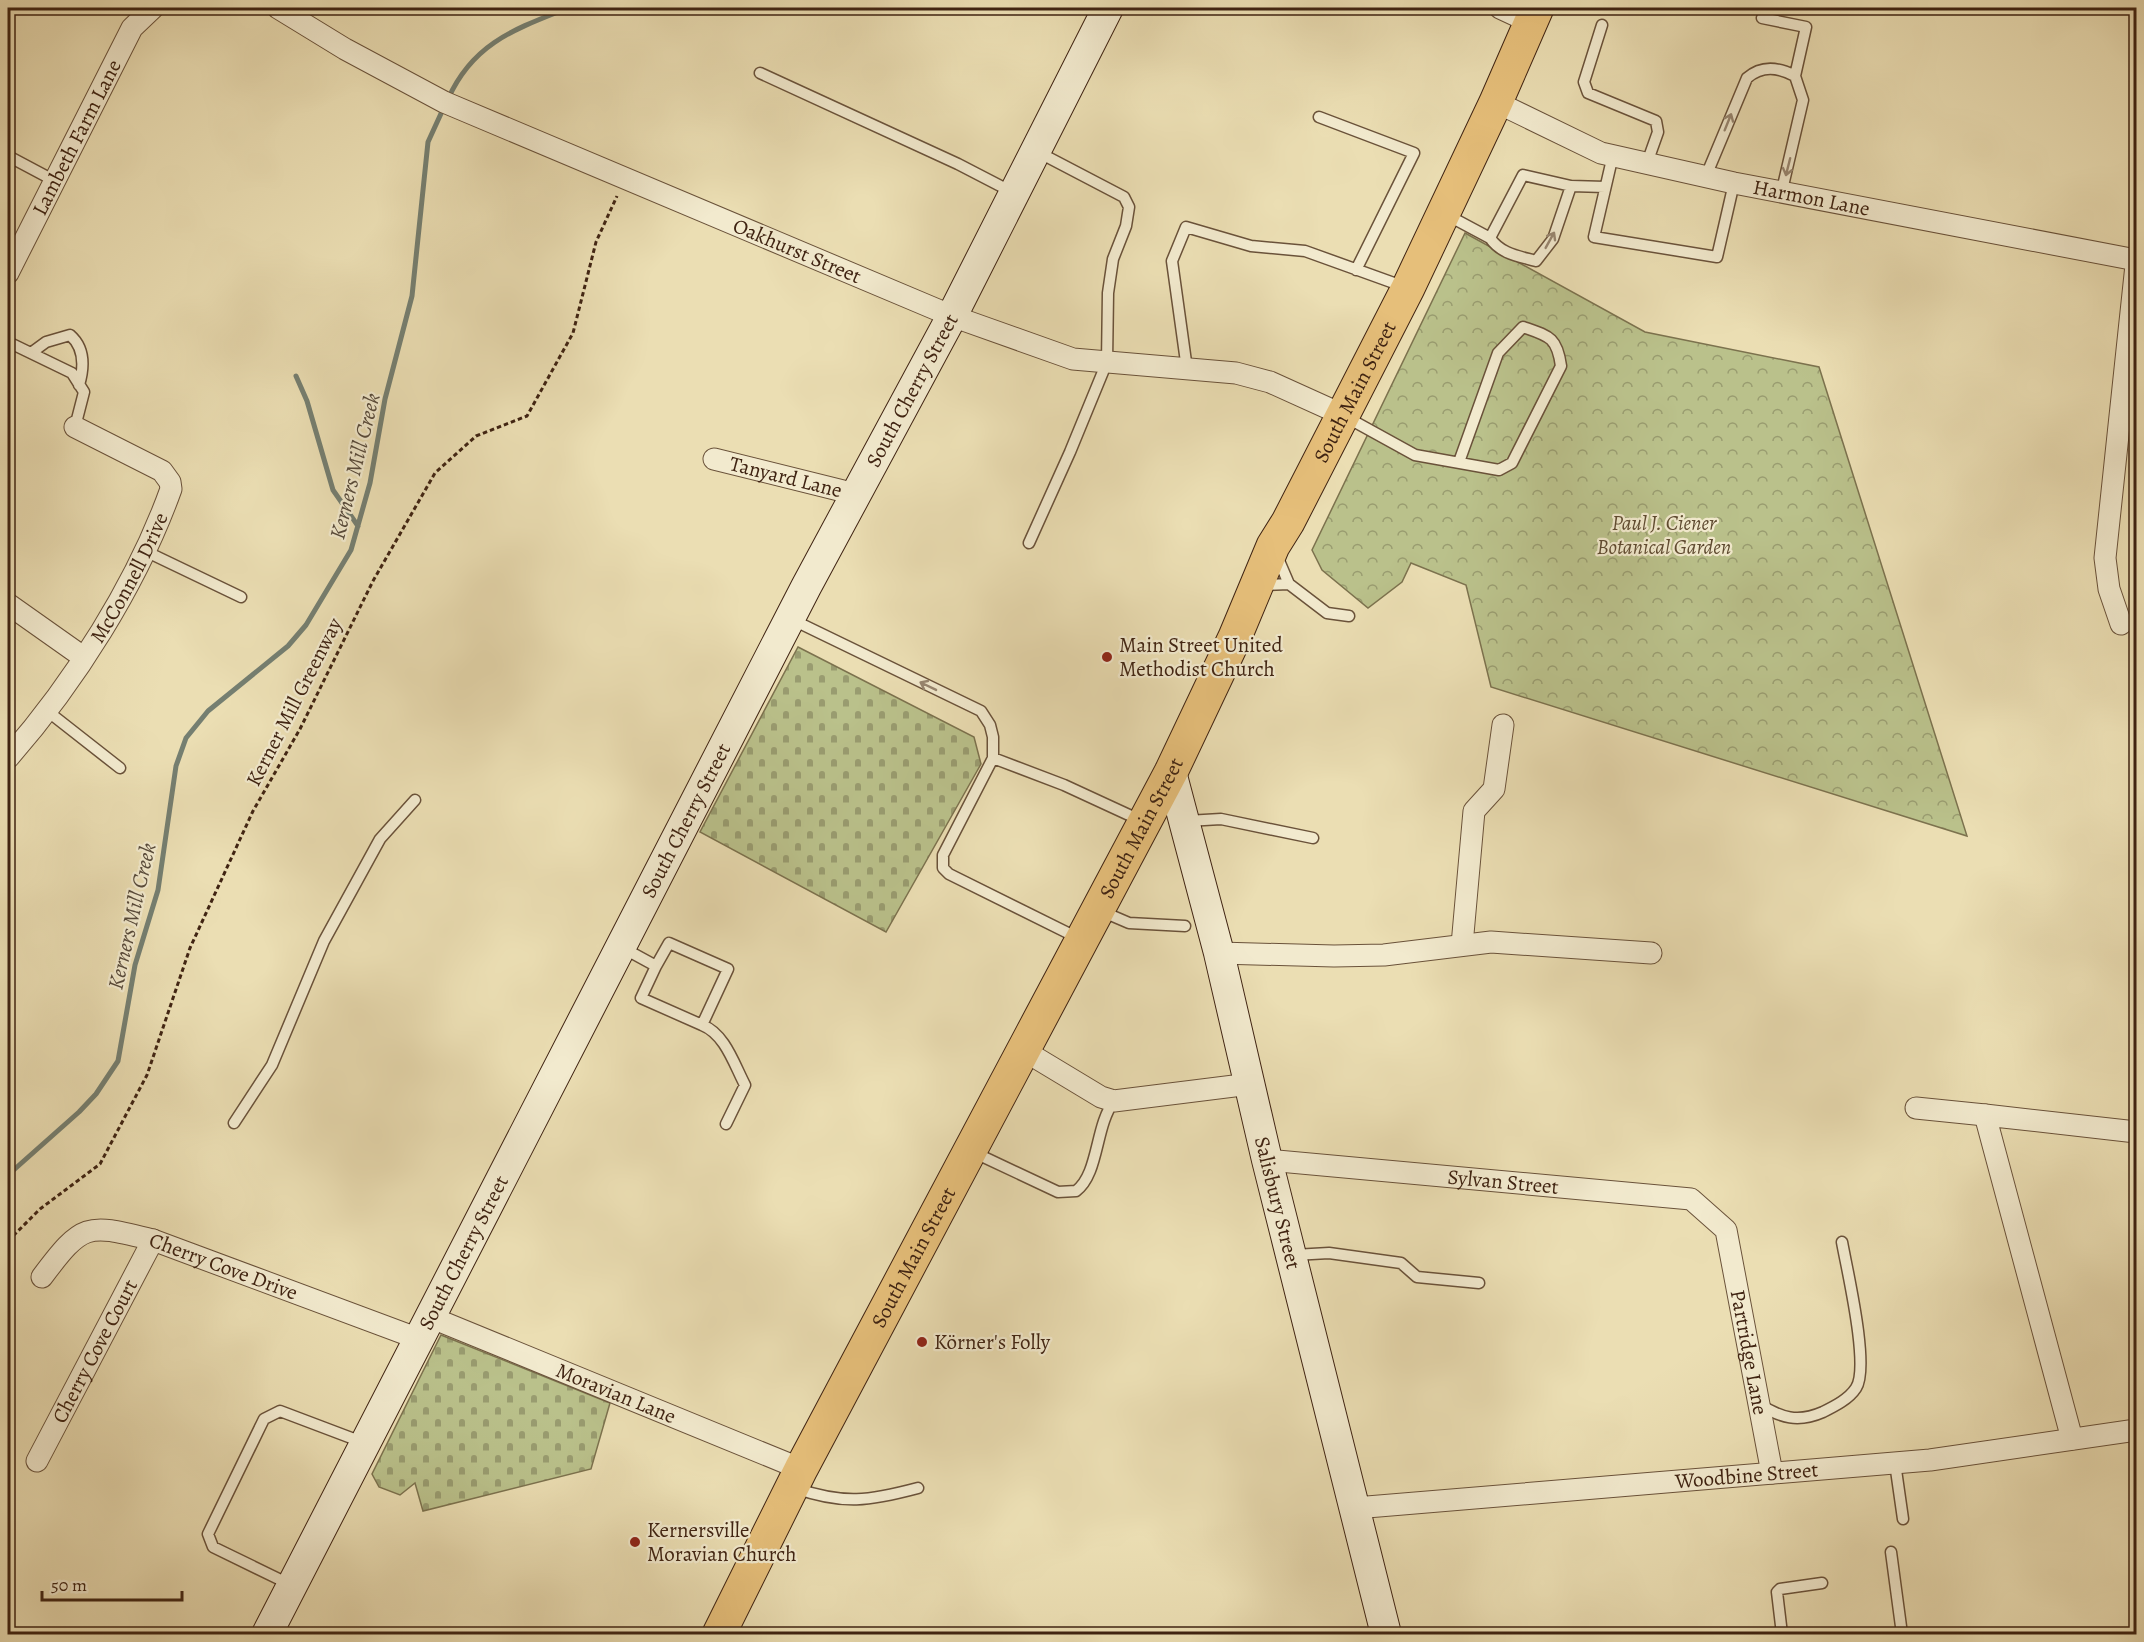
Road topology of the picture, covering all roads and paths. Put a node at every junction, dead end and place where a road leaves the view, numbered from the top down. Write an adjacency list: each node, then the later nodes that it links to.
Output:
1 (153, 8): 17 (street, Lambeth Farm Lane)
2 (278, 8): 30 (street, Oakhurst Street)
3 (1108, 8): 12 (main road, South Cherry Street)
4 (1500, 8): 5 (street)
5 (1533, 15): 10 (main road, South Main Street)
6 (1762, 18): 9 (lane)
7 (1602, 25): 15 (lane)
8 (760, 73): 23 (lane)
9 (1795, 76): 16 (lane, one-way to 9); 21 (lane, one-way to 21)
10 (1496, 102): 13 (street, Harmon Lane); 24 (main road, South Main Street)
11 (1319, 117): 27 (lane)
12 (1036, 151): 23 (main road, South Cherry Street); 33 (lane)
13 (1613, 155): 15 (street, Harmon Lane); 20 (lane)
14 (8, 156): 17 (lane)
15 (1647, 163): 16 (street, Harmon Lane)
16 (1706, 176): 18 (street, Harmon Lane)
17 (55, 181): 28 (street, Lambeth Farm Lane)
18 (1734, 183): 20 (lane); 21 (street, Harmon Lane)
19 (1571, 186): 20 (lane); 25 (lane); 25 (lane, one-way to 19)
20 (1605, 188)
21 (1782, 190): 26 (street, Harmon Lane)
22 (618, 191): 83 (path, Kerner Mill Greenway)
23 (1014, 193): 30 (main road, South Cherry Street)
24 (1442, 212): 25 (lane); 29 (main road, South Main Street)
25 (1490, 238)
26 (2136, 262): 50 (street)
27 (1356, 270): 29 (lane); 34 (lane)
28 (8, 273)
29 (1408, 288): 36 (main road, South Main Street)
30 (952, 316): 33 (street, Oakhurst Street); 40 (main road, South Cherry Street)
31 (8, 342): 32 (lane)
32 (30, 353): 35 (lane); 35 (lane)
33 (1107, 362): 34 (street, Oakhurst Street); 41 (lane)
34 (1186, 369): 36 (street, Oakhurst Street)
35 (79, 385): 37 (lane)
36 (1343, 415): 39 (lane); 42 (main road, South Main Street)
37 (75, 427): 43 (street, McConnell Drive)
38 (714, 459): 40 (street, Tanyard Lane)
39 (1459, 462): 39 (lane)
40 (855, 494): 49 (main road, South Cherry Street)
41 (1029, 543)
42 (1273, 546): 44 (lane); 45 (main road, South Main Street)
43 (146, 551): 46 (lane); 51 (street, McConnell Drive)
44 (1288, 584): 45 (lane); 48 (lane)
45 (1256, 585): 57 (main road, South Main Street)
46 (241, 597)
47 (8, 604): 51 (street)
48 (1349, 616)
49 (790, 618): 55 (lane, one-way to 49); 66 (main road, South Cherry Street)
50 (2121, 624)
51 (83, 657): 52 (street, McConnell Drive)
52 (46, 710): 54 (street, McConnell Drive); 56 (lane)
53 (1503, 725): 65 (street)
54 (8, 758)
55 (993, 758): 60 (lane); 64 (lane)
56 (120, 768)
57 (1171, 772): 59 (main road, Salisbury Street); 60 (main road, South Main Street)
58 (415, 800): 76 (lane)
59 (1184, 821): 61 (lane); 67 (main road, Salisbury Street)
60 (1144, 822): 62 (main road, South Main Street)
61 (1313, 837)
62 (1098, 909): 63 (lane); 64 (main road, South Main Street)
63 (1185, 926)
64 (1082, 940): 71 (main road, South Main Street)
65 (1462, 945): 67 (street); 68 (street)
66 (620, 946): 69 (lane); 88 (main road, South Cherry Street)
67 (1219, 953): 72 (main road, Salisbury Street)
68 (1651, 953)
69 (656, 966): 70 (lane); 70 (lane)
70 (702, 1025): 77 (lane)
71 (1023, 1050): 73 (street); 79 (main road, South Main Street)
72 (1250, 1084): 73 (street); 80 (main road, Salisbury Street)
73 (1114, 1101): 79 (lane)
74 (1917, 1108): 75 (street)
75 (1984, 1115): 78 (street); 91 (street)
76 (234, 1123)
77 (726, 1124)
78 (2136, 1132)
79 (970, 1151): 96 (main road, South Main Street)
80 (1267, 1160): 81 (street, Sylvan Street); 85 (main road, Salisbury Street)
81 (1726, 1230): 89 (street, Partridge Lane)
82 (153, 1240): 86 (street, Cherry Cove Drive); 88 (street, Cherry Cove Drive); 93 (street, Cherry Cove Court)
83 (8, 1241)
84 (1842, 1242): 89 (lane)
85 (1291, 1255): 87 (lane); 98 (main road, Salisbury Street)
86 (42, 1277)
87 (1479, 1283)
88 (424, 1328): 92 (main road, South Cherry Street); 96 (street, Moravian Lane)
89 (1759, 1404): 95 (street, Partridge Lane)
90 (2136, 1430): 91 (street, Woodbine Street)
91 (2072, 1439): 94 (street, Woodbine Street)
92 (365, 1443): 102 (main road, South Cherry Street); 102 (lane)
93 (37, 1461)
94 (1895, 1463): 95 (street, Woodbine Street); 99 (lane)
95 (1772, 1473): 98 (street, Woodbine Street)
96 (797, 1478): 97 (lane); 105 (main road, South Main Street)
97 (918, 1488)
98 (1355, 1508): 106 (main road, Salisbury Street)
99 (1904, 1519)
100 (1891, 1552): 108 (lane)
101 (1822, 1583): 107 (lane)
102 (292, 1586): 104 (main road, South Cherry Street)
103 (2136, 1633): 109 (lane)
104 (267, 1635)
105 (718, 1635)
106 (1386, 1635)
107 (1782, 1635)
108 (1902, 1635)
109 (2127, 1635)

